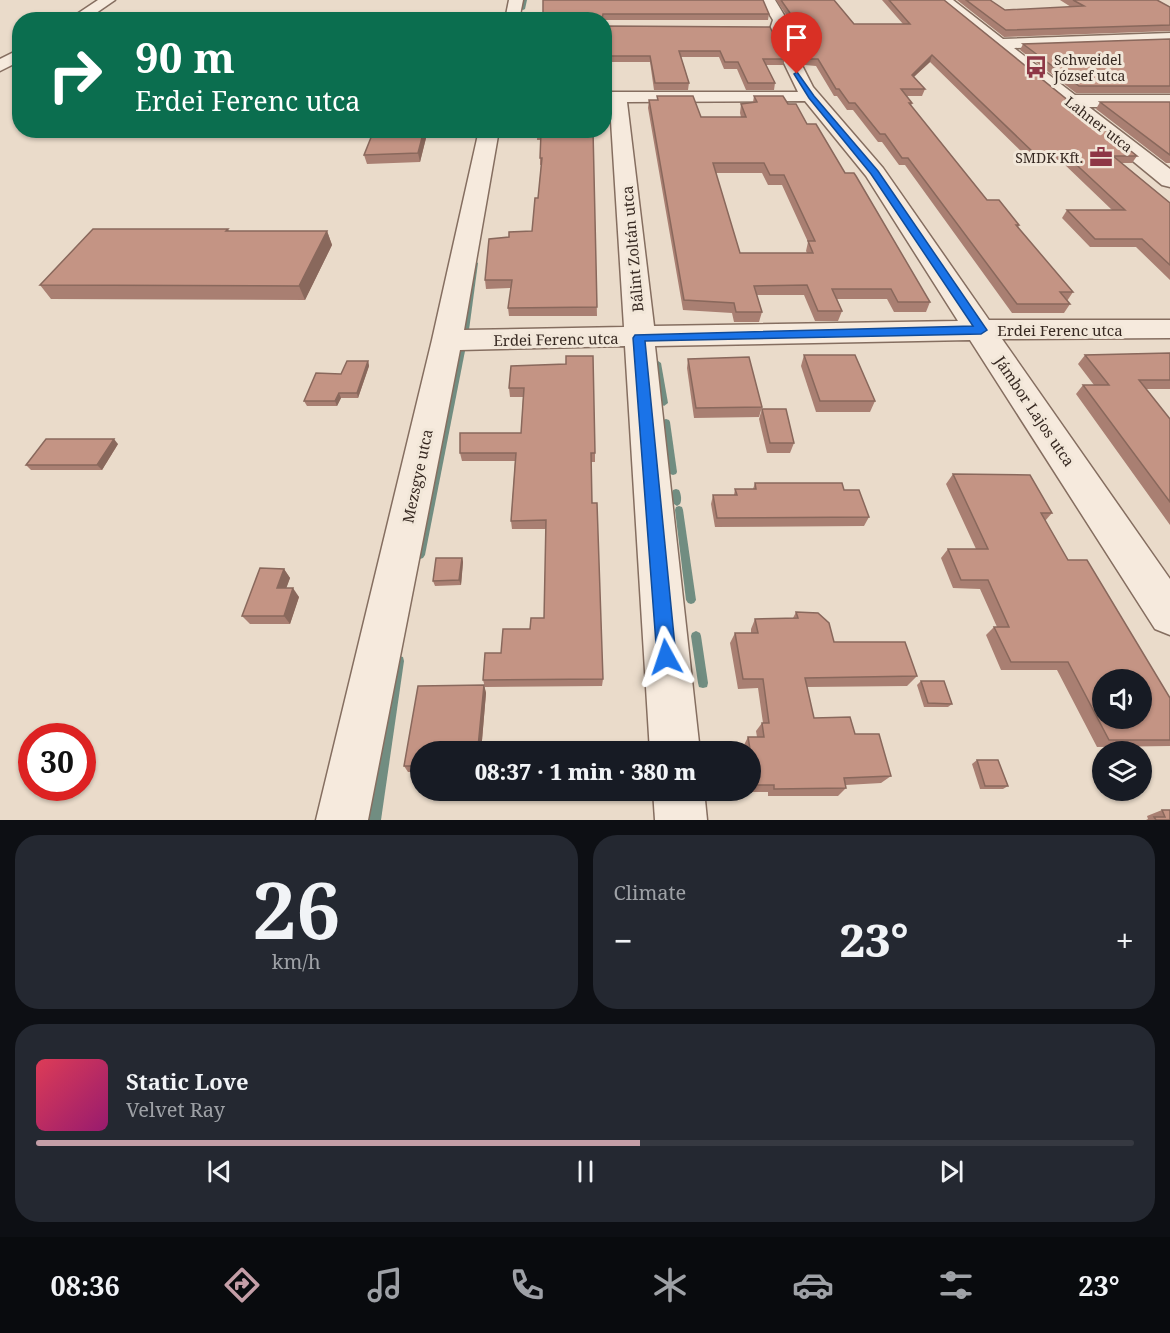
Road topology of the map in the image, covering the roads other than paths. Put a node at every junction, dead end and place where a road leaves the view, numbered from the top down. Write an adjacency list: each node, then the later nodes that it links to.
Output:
1 (108, 0): 4 (street)
2 (768, 0): 7 (street, Jámbor Lajos utca)
3 (944, 0): 6 (street, Lahner utca)
4 (88, 12)
5 (1170, 38): 6 (street)
6 (1000, 44): 9 (street, Lahner utca)
7 (811, 97): 8 (street); 14 (street, Jámbor Lajos utca)
8 (612, 101): 15 (street, Bálint Zoltán utca)
9 (1070, 101): 10 (street); 12 (street, Lahner utca)
10 (1170, 101)
11 (487, 138): 16 (street, Mezsgye utca)
12 (1170, 180)
13 (1170, 329): 14 (street, Erdei Ferenc utca)
14 (981, 330): 15 (street, Erdei Ferenc utca); 17 (street, Jámbor Lajos utca)
15 (639, 338): 16 (street, Erdei Ferenc utca); 18 (street, Bálint Zoltán utca)
16 (447, 340): 20 (street, Mezsgye utca)
17 (1170, 615)
18 (674, 741)
19 (679, 801): 21 (street)
20 (342, 820)
21 (681, 820)

